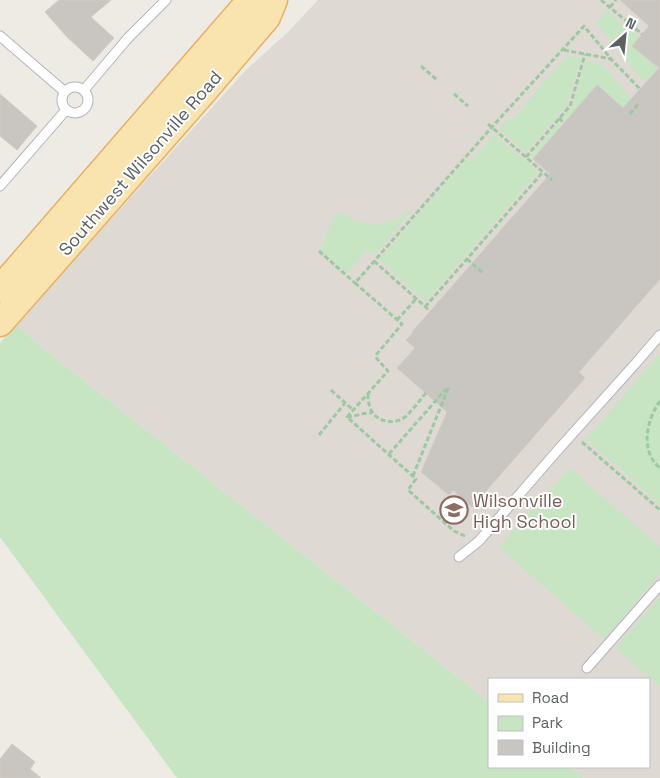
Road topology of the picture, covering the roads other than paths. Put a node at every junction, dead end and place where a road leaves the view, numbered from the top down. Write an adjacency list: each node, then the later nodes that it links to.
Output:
1 (166, 0): 5 (lane)
2 (253, 0): 9 (main road, Southwest Wilsonville Road)
3 (274, 0): 10 (main road, Southwest Wilsonville Road)
4 (0, 36): 6 (lane)
5 (84, 90): 6 (lane); 7 (lane)
6 (64, 92): 7 (lane)
7 (66, 110): 8 (lane)
8 (0, 186)
9 (0, 289)
10 (0, 323)
11 (660, 335): 12 (lane)
12 (459, 557)
13 (660, 585): 14 (lane)
14 (586, 668)

